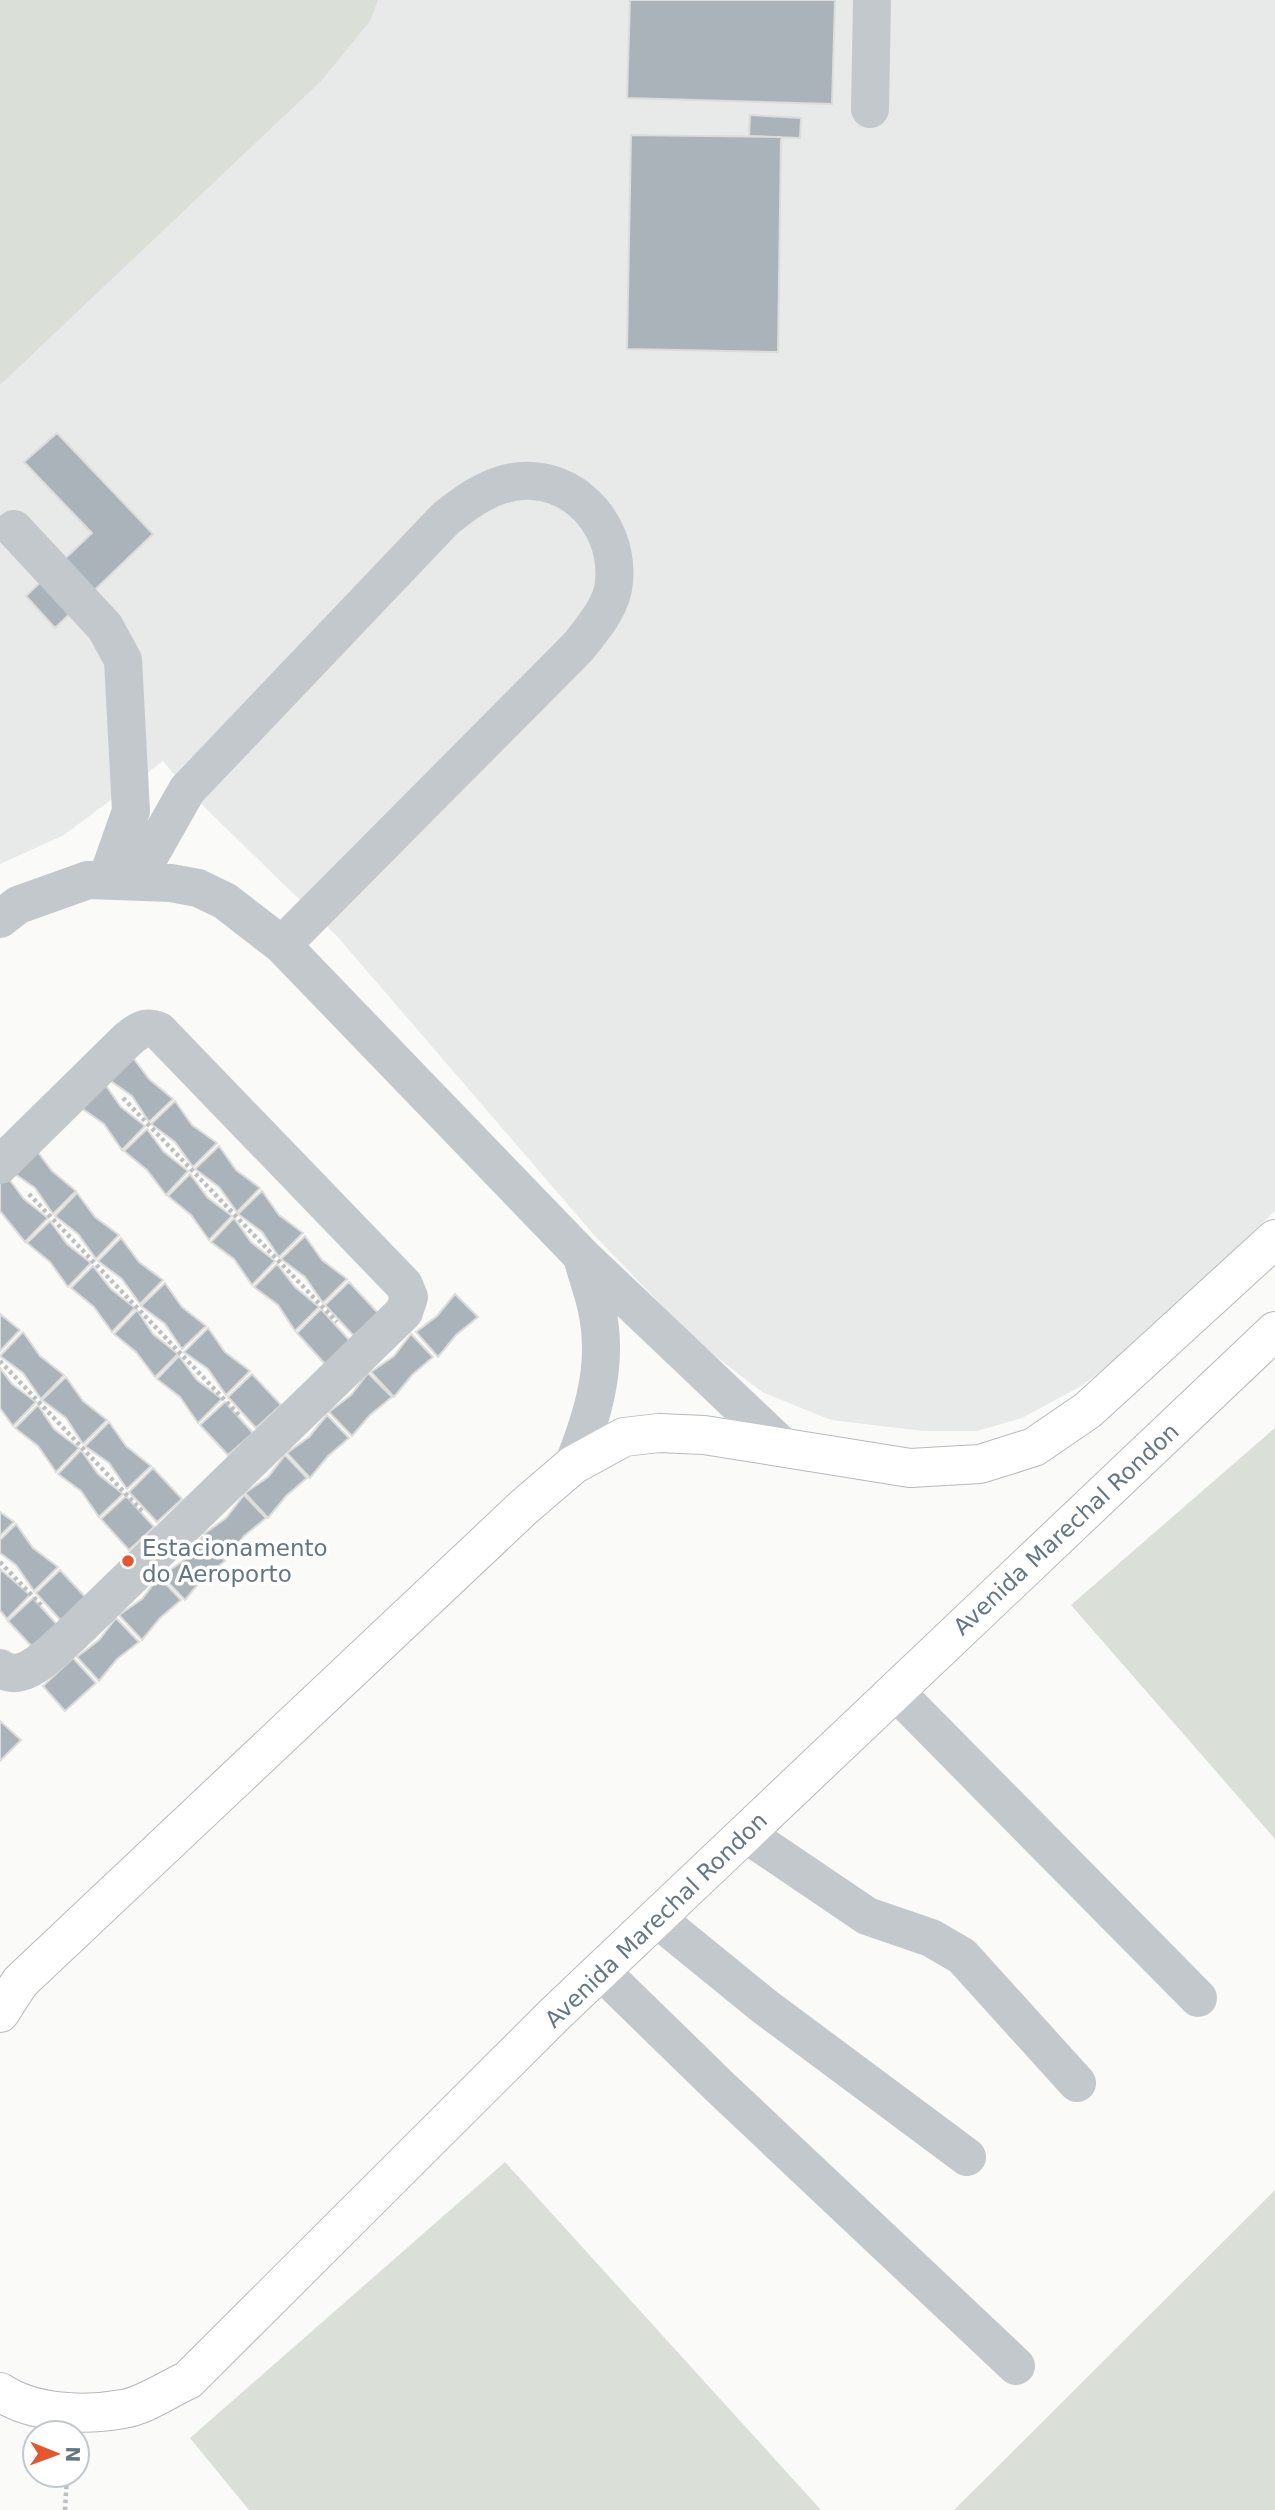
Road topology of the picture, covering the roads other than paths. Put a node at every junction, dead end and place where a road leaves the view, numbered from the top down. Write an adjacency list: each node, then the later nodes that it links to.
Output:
1 (872, 0): 2 (street)
2 (870, 109)
3 (14, 529): 4 (street)
4 (121, 880): 5 (street); 6 (street); 6 (street)
5 (0, 919)
6 (282, 945): 9 (street)
7 (0, 1165): 13 (street)
8 (1275, 1239): 11 (main road)
9 (582, 1256): 11 (street); 12 (street)
10 (1275, 1331): 14 (main road, Avenida Marechal Rondon)
11 (783, 1447): 12 (main road)
12 (573, 1465): 18 (main road)
13 (0, 1668)
14 (895, 1691): 15 (main road, Avenida Marechal Rondon); 19 (street)
15 (746, 1834): 16 (main road, Avenida Marechal Rondon); 20 (street)
16 (656, 1918): 17 (main road, Avenida Marechal Rondon); 21 (street)
17 (601, 1971): 22 (street); 23 (main road, Avenida Marechal Rondon)
18 (7, 1994)
19 (1198, 1998)
20 (1077, 2083)
21 (967, 2157)
22 (1017, 2366)
23 (0, 2392)

